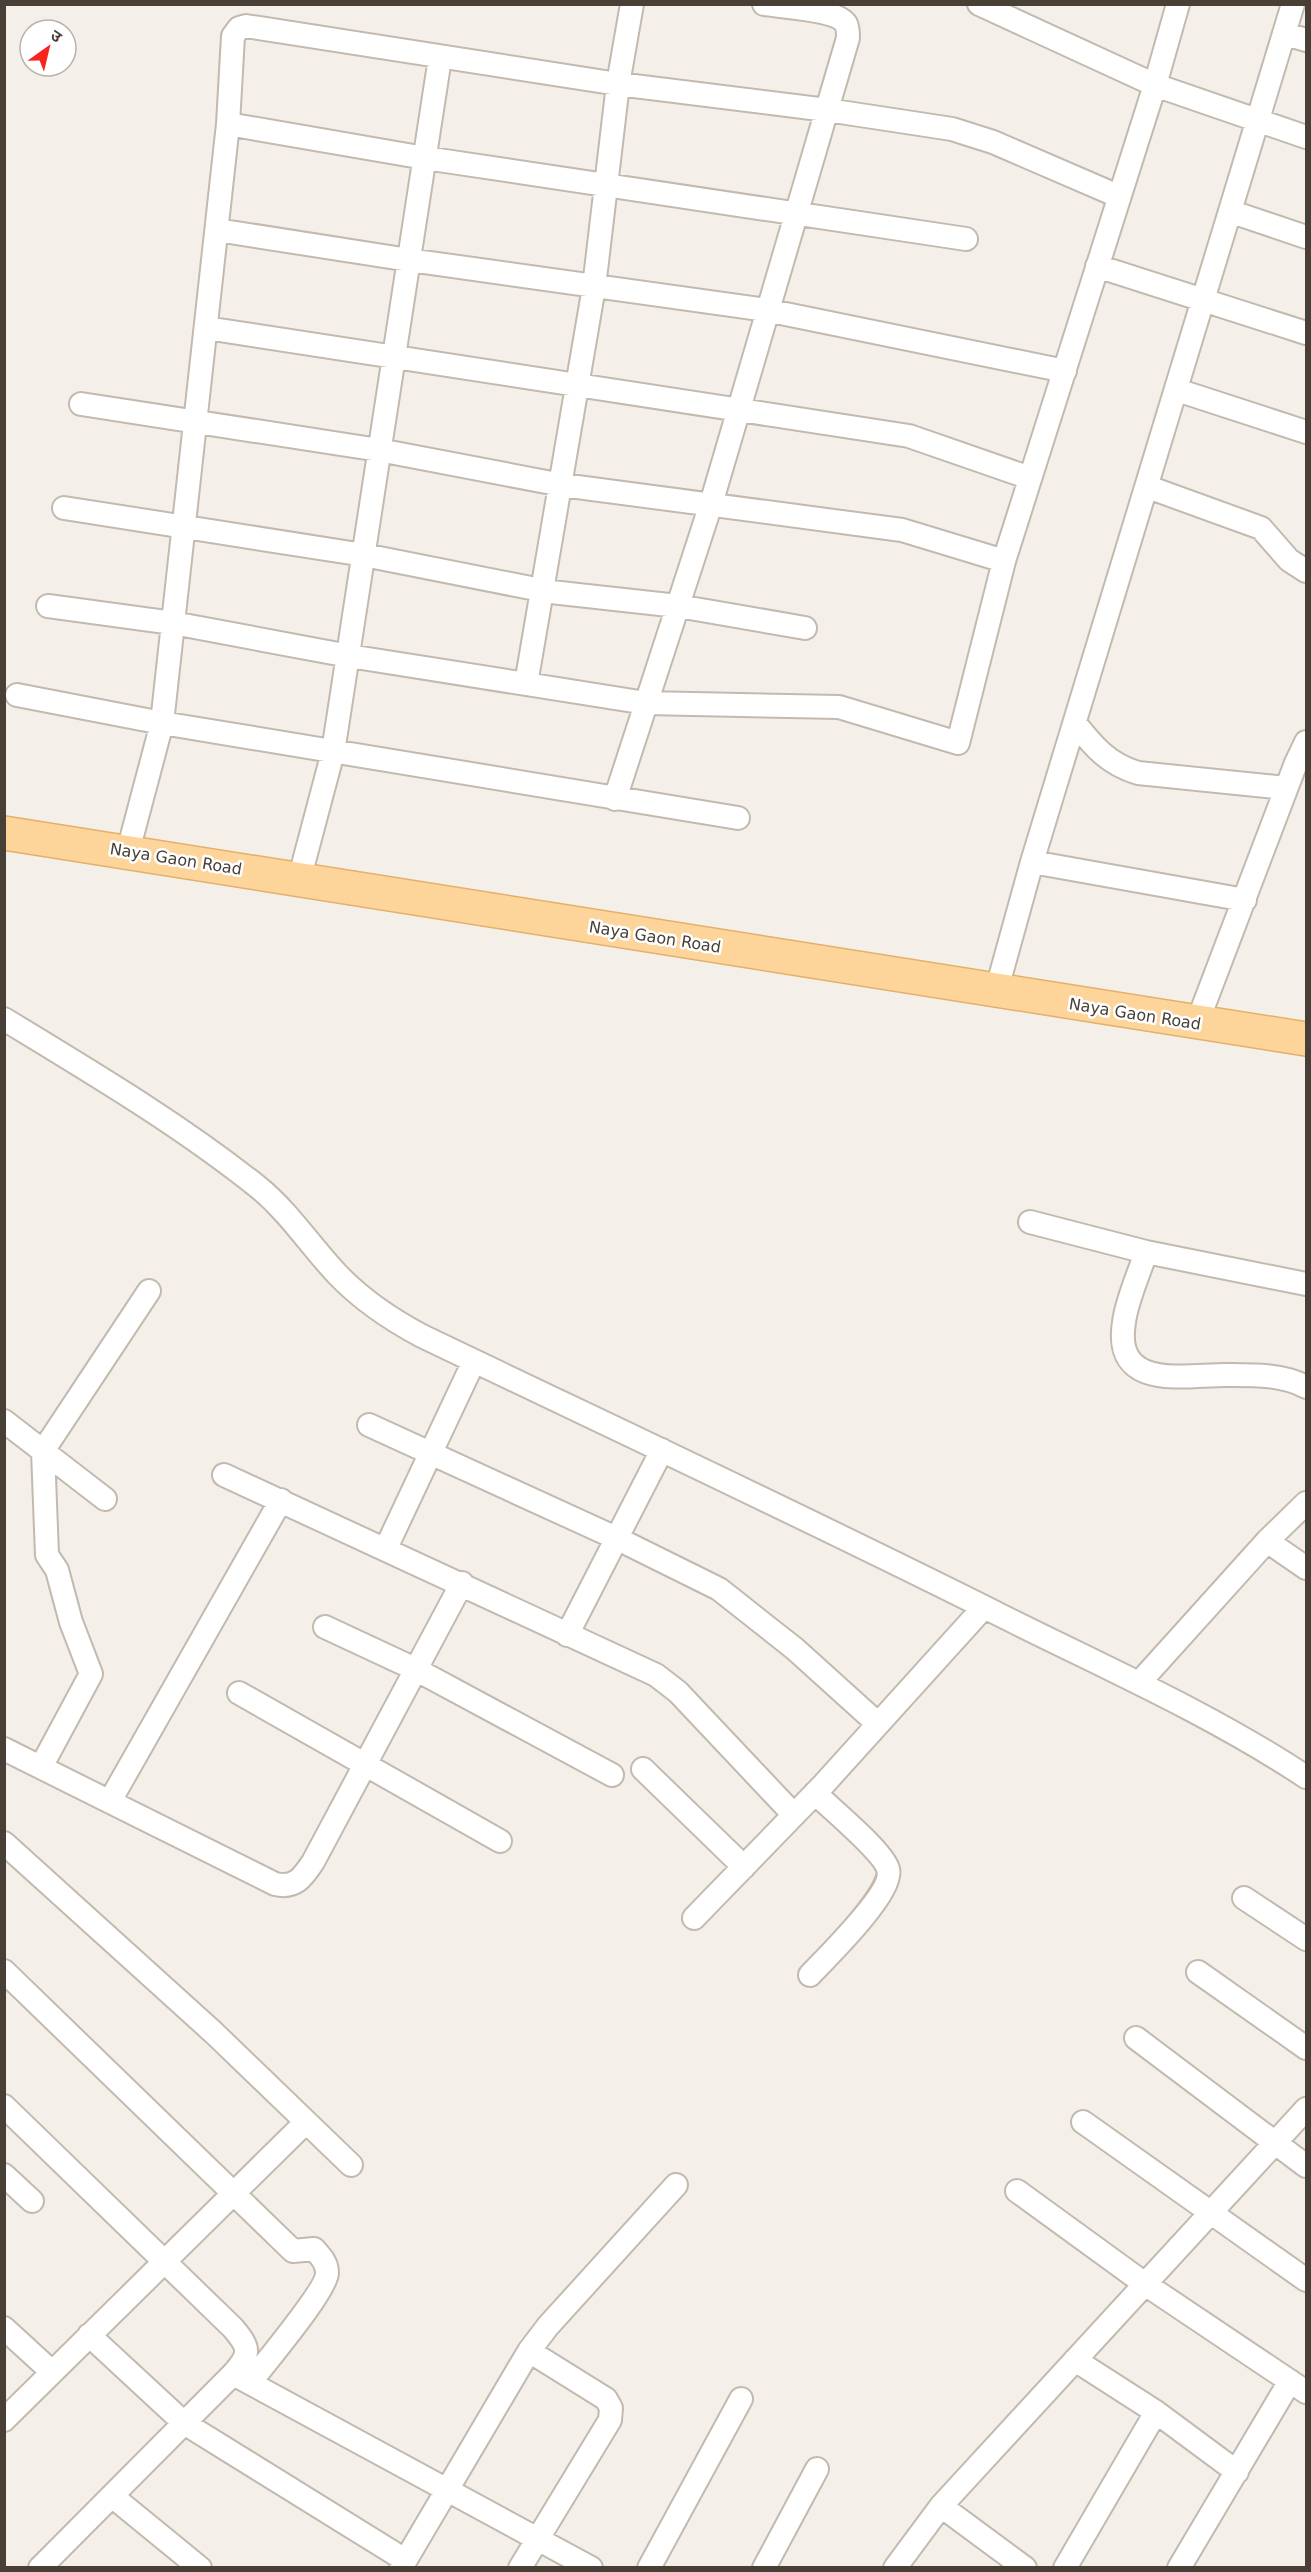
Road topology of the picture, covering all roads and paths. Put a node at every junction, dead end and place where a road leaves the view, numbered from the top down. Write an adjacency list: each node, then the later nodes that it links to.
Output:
1 (632, 4): 8 (street)
2 (764, 4): 10 (street)
3 (1178, 4): 9 (street)
4 (1293, 4): 6 (street)
5 (991, 7): 9 (street)
6 (1296, 37): 11 (street)
7 (440, 58): 8 (street); 12 (street); 14 (street)
8 (618, 84): 10 (street); 15 (street)
9 (1155, 85): 11 (street); 16 (street)
10 (827, 110): 16 (street); 17 (street)
11 (1259, 123): 13 (street); 18 (street)
12 (228, 124): 14 (street); 19 (street)
13 (1306, 138)
14 (425, 158): 15 (street); 22 (street)
15 (606, 185): 17 (street); 24 (street)
16 (1118, 196): 23 (street)
17 (795, 212): 21 (street); 26 (street)
18 (1232, 212): 20 (street); 25 (street)
19 (217, 230): 22 (street); 27 (street)
20 (1306, 237)
21 (966, 239)
22 (409, 260): 24 (street); 29 (street)
23 (1097, 266): 25 (street); 30 (street)
24 (594, 287): 26 (street); 31 (street)
25 (1205, 300): 28 (street); 32 (street)
26 (766, 310): 30 (street); 34 (street)
27 (206, 328): 29 (street); 35 (street)
28 (1306, 333)
29 (395, 356): 31 (street); 37 (street)
30 (1065, 371): 38 (street)
31 (579, 384): 34 (street); 39 (street)
32 (1177, 390): 36 (street); 40 (street)
33 (81, 404): 35 (street)
34 (737, 410): 38 (street); 41 (street)
35 (194, 421): 37 (street); 43 (street)
36 (1306, 432)
37 (379, 450): 39 (street); 44 (street)
38 (1030, 478): 45 (street)
39 (561, 485): 41 (street); 47 (street)
40 (1148, 487): 46 (street); 57 (street)
41 (711, 504): 45 (street); 49 (street)
42 (64, 508): 43 (street)
43 (183, 526): 44 (street); 50 (street)
44 (364, 555): 47 (street); 52 (street)
45 (1004, 561): 55 (street)
46 (1306, 571)
47 (543, 590): 49 (street); 53 (street)
48 (48, 606): 50 (street)
49 (678, 606): 51 (street); 55 (street)
50 (173, 623): 52 (street); 56 (street)
51 (805, 628)
52 (349, 656): 53 (street); 59 (street)
53 (526, 684): 55 (street)
54 (16, 695): 56 (street)
55 (646, 703): 62 (street)
56 (162, 723): 59 (street); 65 (street)
57 (1075, 723): 61 (street); 66 (street)
58 (1306, 742): 60 (street)
59 (333, 752): 62 (street); 67 (street)
60 (1301, 765): 61 (street)
61 (1286, 788): 68 (street)
62 (615, 799): 63 (street)
63 (738, 818)
64 (4, 833): 65 (main road, Naya Gaon Road)
65 (128, 851): 67 (main road, Naya Gaon Road)
66 (1032, 862): 68 (street); 69 (street)
67 (299, 880): 69 (main road, Naya Gaon Road)
68 (1245, 900): 71 (street)
69 (996, 992): 71 (main road, Naya Gaon Road)
70 (4, 1019): 77 (street)
71 (1197, 1023): 72 (main road, Naya Gaon Road)
72 (1306, 1039)
73 (1030, 1222): 74 (street)
74 (1146, 1252): 75 (street); 78 (street)
75 (1306, 1284)
76 (149, 1291): 82 (street)
77 (474, 1361): 81 (street); 83 (street)
78 (1306, 1387)
79 (4, 1421): 82 (street)
80 (369, 1425): 83 (street)
81 (662, 1450): 88 (street); 93 (street)
82 (43, 1451): 85 (street); 102 (street)
83 (431, 1454): 88 (street); 90 (street)
84 (224, 1475): 86 (street)
85 (105, 1499)
86 (281, 1500): 90 (street); 107 (street)
87 (1306, 1503): 89 (street)
88 (616, 1538): 95 (street); 99 (street)
89 (1267, 1541): 91 (street); 97 (street)
90 (386, 1548): 92 (street)
91 (1306, 1568)
92 (462, 1583): 95 (street); 96 (street)
93 (984, 1607): 97 (street); 99 (street)
94 (325, 1627): 96 (street)
95 (567, 1635): 108 (street)
96 (415, 1669): 101 (street); 104 (street)
97 (1139, 1683): 105 (street)
98 (239, 1693): 101 (street)
99 (878, 1724): 106 (street)
100 (4, 1749): 102 (street)
101 (366, 1763): 107 (street); 109 (street)
102 (41, 1767): 107 (street)
103 (643, 1769): 111 (street)
104 (612, 1775)
105 (1306, 1777)
106 (814, 1793): 108 (street); 116 (street)
107 (110, 1801)
108 (794, 1815): 111 (street)
109 (500, 1841)
110 (4, 1843): 122 (street)
111 (744, 1867): 113 (street)
112 (1244, 1898): 114 (street)
113 (694, 1918)
114 (1306, 1939)
115 (1198, 1972): 119 (street)
116 (810, 1975)
117 (9, 1986): 130 (street)
118 (1136, 2038): 124 (street)
119 (1306, 2048)
120 (4, 2106): 133 (street)
121 (1306, 2109): 124 (street)
122 (306, 2122): 125 (street); 130 (street)
123 (1083, 2122): 132 (street)
124 (1274, 2144): 126 (street); 132 (street)
125 (351, 2165)
126 (1306, 2166)
127 (4, 2175): 131 (street)
128 (676, 2185): 138 (street)
129 (1017, 2190): 135 (street)
130 (234, 2192): 133 (street); 141 (street)
131 (32, 2201)
132 (1210, 2213): 134 (street); 135 (street)
133 (165, 2259): 137 (street); 141 (street)
134 (1306, 2280)
135 (1145, 2284): 139 (street); 142 (street)
136 (4, 2328): 140 (street)
137 (89, 2335): 140 (street); 146 (street)
138 (529, 2351): 149 (street); 152 (street)
139 (1075, 2360): 144 (street); 151 (street)
140 (52, 2372): 145 (street)
141 (249, 2374): 146 (street); 149 (street)
142 (1298, 2386): 148 (street)
143 (741, 2399): 158 (street)
144 (1156, 2412): 148 (street); 162 (street)
145 (4, 2420)
146 (184, 2423): 150 (street); 153 (street)
147 (817, 2469): 159 (street)
148 (1237, 2472): 163 (street)
149 (446, 2488): 152 (street); 153 (street)
150 (112, 2496): 154 (street); 155 (street)
151 (941, 2506): 160 (street); 161 (street)
152 (536, 2539): 156 (street); 157 (street)
153 (403, 2564)
154 (40, 2568)
155 (200, 2568)
156 (520, 2568)
157 (591, 2568)
158 (650, 2568)
159 (764, 2568)
160 (895, 2568)
161 (1025, 2568)
162 (1065, 2568)
163 (1179, 2568)

